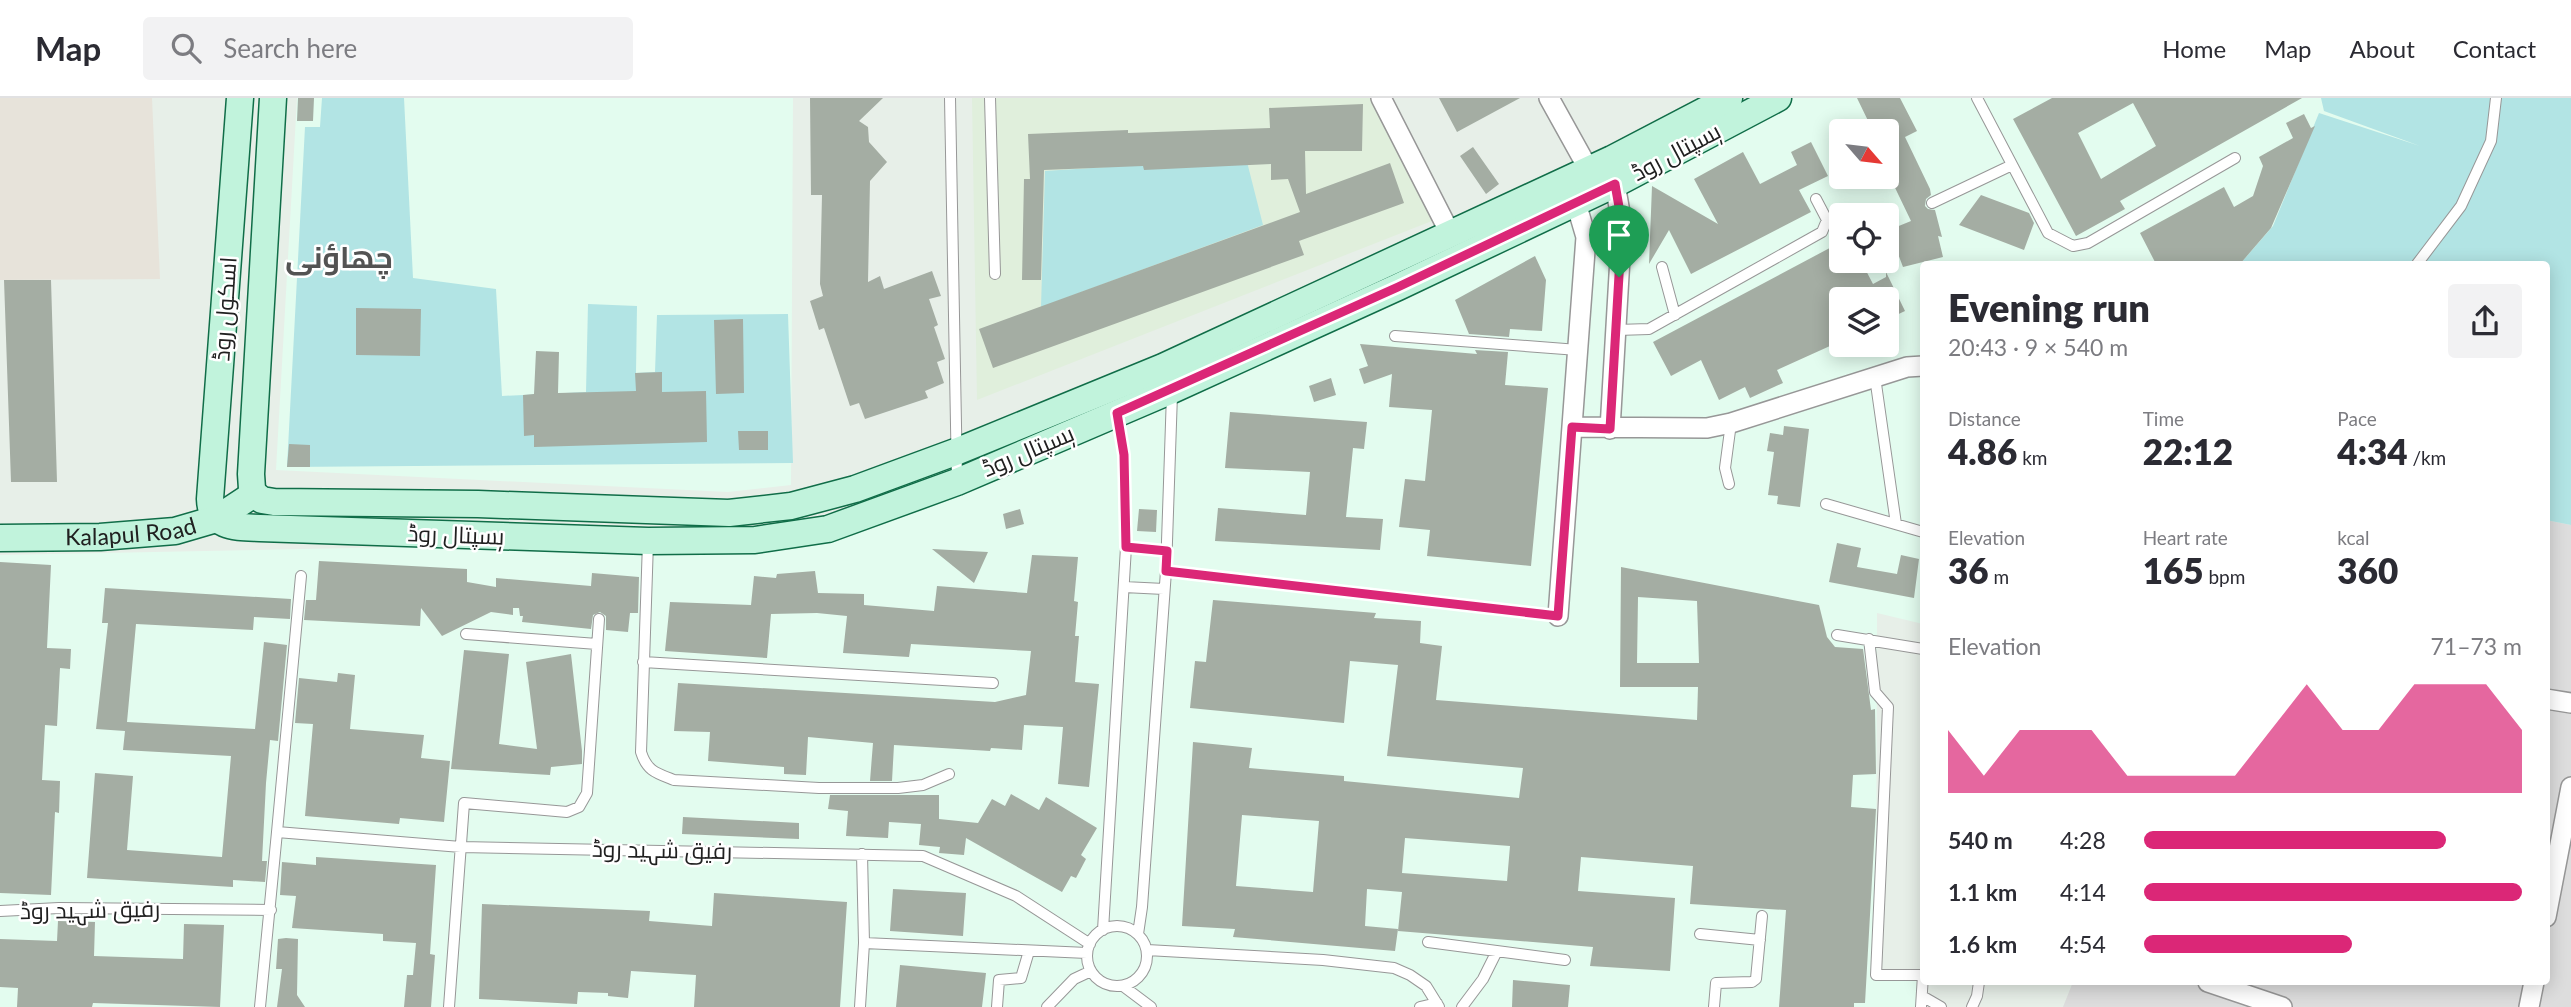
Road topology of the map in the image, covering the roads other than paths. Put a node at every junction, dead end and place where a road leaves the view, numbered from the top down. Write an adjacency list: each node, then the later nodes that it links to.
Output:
1 (240, 98): 38 (main road, اسکول روڈ)
2 (273, 98): 36 (main road, اسکول روڈ)
3 (950, 98): 33 (lane)
4 (990, 98): 21 (lane)
5 (1381, 98): 18 (street)
6 (1549, 98): 13 (street)
7 (1729, 98): 13 (main road, ہسپتال روڈ)
8 (1779, 98): 14 (main road, ہسپتال روڈ)
9 (1977, 98): 12 (lane)
10 (2496, 98): 19 (lane)
11 (2235, 159): 12 (lane)
12 (2012, 165): 17 (lane)
13 (1589, 170): 18 (main road, ہسپتال روڈ)
14 (1615, 184): 16 (main road, ہسپتال روڈ); 23 (street)
15 (1816, 199): 22 (lane)
16 (1576, 202): 25 (street); 28 (main road, ہسپتال روڈ)
17 (1932, 203)
18 (1451, 235): 33 (main road, ہسپتال روڈ)
19 (2419, 261)
20 (1662, 267): 22 (lane)
21 (995, 274)
22 (1675, 314): 23 (lane)
23 (1617, 330): 32 (street)
24 (1395, 336): 25 (lane)
25 (1578, 351): 31 (street)
26 (1920, 366): 27 (street)
27 (1875, 377): 30 (street); 39 (lane)
28 (1172, 390): 29 (main road, ہسپتال روڈ); 44 (lane)
29 (1117, 413): 34 (main road, ہسپتال روڈ); 43 (lane)
30 (1731, 423): 32 (street); 35 (lane)
31 (1572, 427): 32 (street); 49 (street)
32 (1610, 429)
33 (958, 451): 34 (lane); 36 (main road, ہسپتال روڈ)
34 (957, 482): 42 (main road, ہسپتال روڈ)
35 (1729, 484)
36 (254, 494): 38 (main road, Kalapul Road)
37 (1826, 504): 39 (lane)
38 (216, 519): 41 (main road, Kalapul Road); 42 (main road, ہسپتال روڈ)
39 (1896, 524): 40 (lane)
40 (1920, 531)
41 (0, 538)
42 (648, 541): 56 (lane)
43 (1126, 547): 44 (lane); 47 (lane)
44 (1167, 551): 45 (lane)
45 (1166, 571): 48 (lane); 49 (lane)
46 (301, 576): 62 (lane)
47 (1124, 587): 48 (lane); 69 (lane)
48 (1164, 589): 70 (lane)
49 (1558, 616)
50 (599, 619): 54 (lane)
51 (467, 634): 54 (lane)
52 (1838, 635): 53 (lane)
53 (1869, 639): 55 (lane); 81 (lane)
54 (597, 644): 63 (lane)
55 (1920, 648)
56 (643, 662): 57 (lane); 60 (lane)
57 (993, 683)
58 (2550, 700): 59 (street)
59 (2571, 704)
60 (949, 774)
61 (2571, 787): 65 (street)
62 (277, 832): 63 (lane, رفیق شہید روڈ); 66 (lane)
63 (461, 847): 64 (lane, رفیق شہید روڈ); 89 (lane)
64 (862, 854): 74 (lane); 75 (lane, رفیق شہید روڈ)
65 (2550, 896)
66 (271, 910): 67 (lane, رفیق شہید روڈ); 88 (lane)
67 (0, 911)
68 (1762, 916): 72 (lane)
69 (1103, 930): 70 (lane); 75 (lane)
70 (1138, 934): 76 (lane)
71 (1700, 934): 72 (lane)
72 (1760, 940): 96 (lane)
73 (1427, 942): 78 (lane)
74 (864, 943): 77 (lane); 90 (lane)
75 (1089, 948): 77 (lane); 80 (lane)
76 (1147, 950): 85 (lane); 87 (lane)
77 (1029, 951): 91 (lane)
78 (1497, 951): 79 (lane); 95 (lane)
79 (1565, 960)
80 (1091, 971): 85 (lane); 92 (lane)
81 (1920, 975)
82 (1979, 985): 98 (lane)
83 (2217, 985): 99 (street)
84 (2533, 985): 100 (street)
85 (1123, 986): 93 (lane)
86 (1922, 1002): 97 (lane)
87 (1438, 1005): 94 (lane)
88 (260, 1007)
89 (449, 1007)
90 (860, 1007)
91 (997, 1007)
92 (1047, 1007)
93 (1151, 1007)
94 (1420, 1007)
95 (1462, 1007)
96 (1714, 1007)
97 (1941, 1007)
98 (1972, 1007)
99 (2282, 1007)
100 (2529, 1007)

